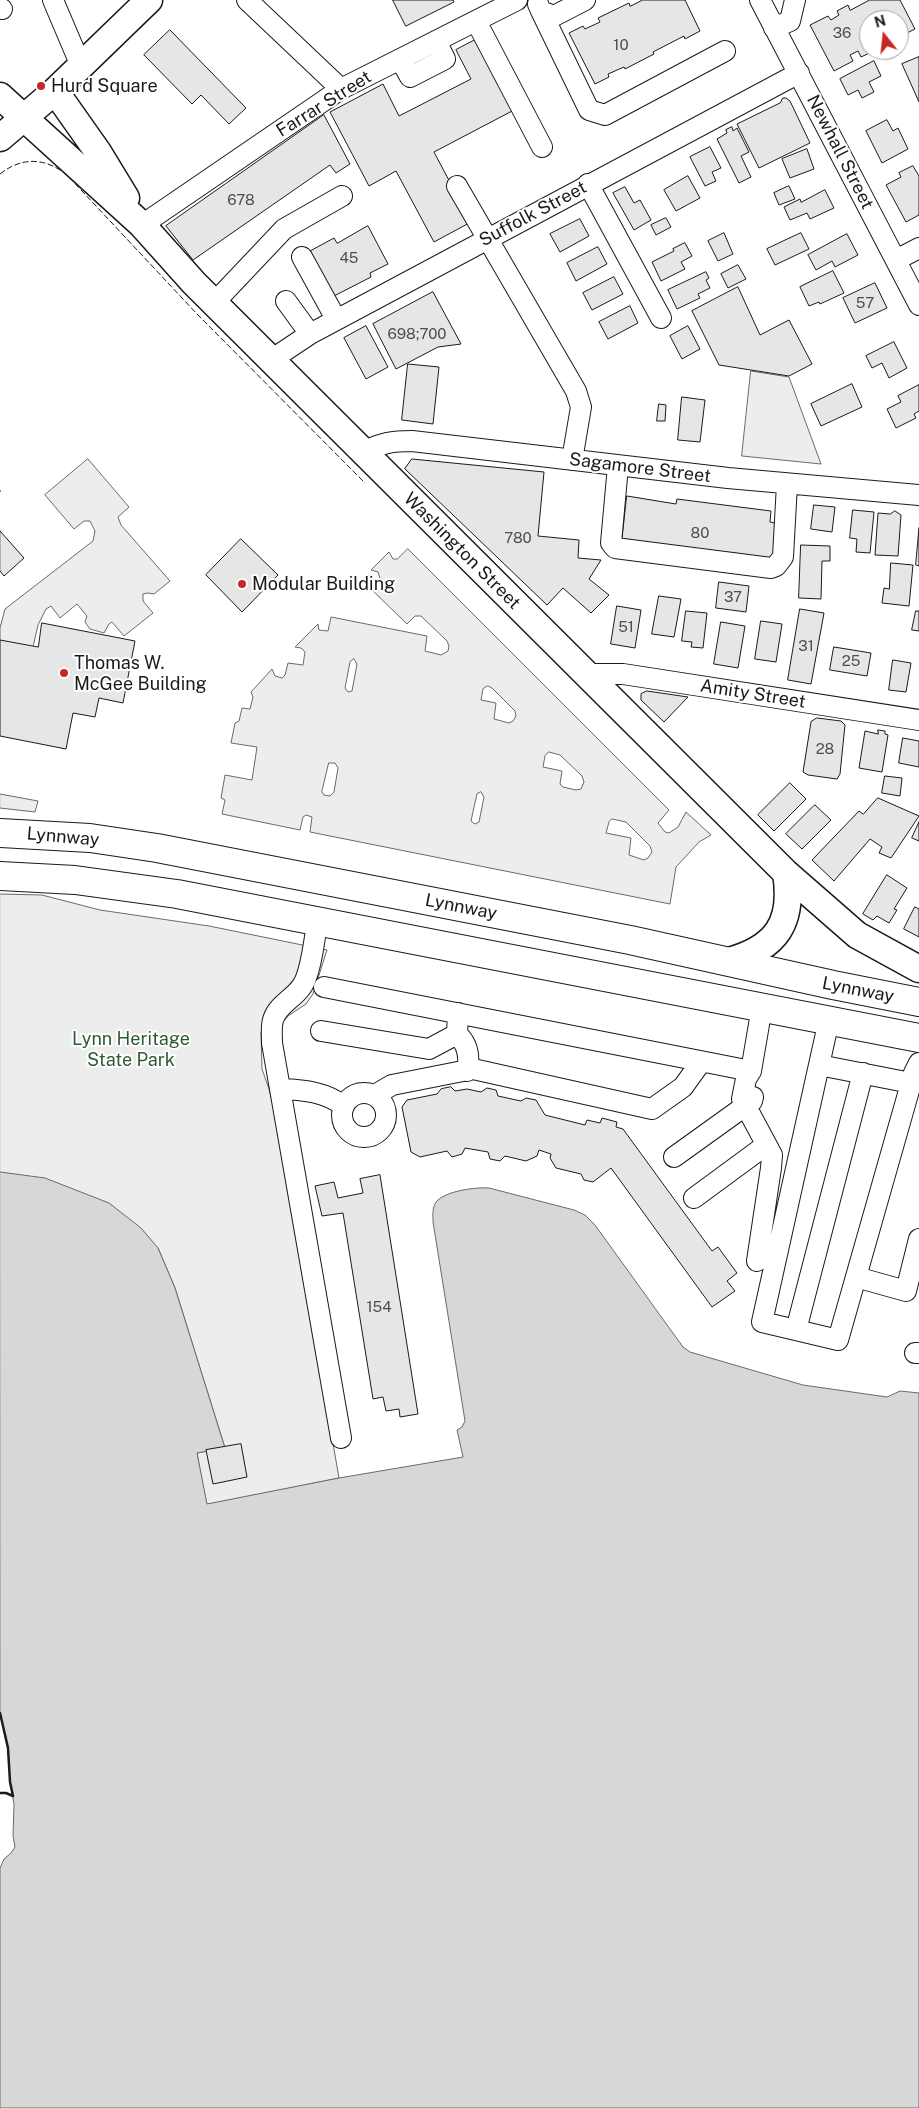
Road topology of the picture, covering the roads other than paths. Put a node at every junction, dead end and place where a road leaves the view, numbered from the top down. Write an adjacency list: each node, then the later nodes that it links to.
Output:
1 (53, 0): 12 (street)
2 (149, 0): 12 (main road)
3 (247, 0): 14 (street)
4 (517, 0): 9 (street, Farrar Street)
5 (585, 0): 8 (street)
6 (760, 0): 10 (street, Newhall Street)
7 (795, 0): 10 (street)
8 (539, 6): 11 (street)
9 (479, 13): 14 (street, Farrar Street); 19 (street)
10 (774, 28): 13 (street, Newhall Street)
11 (725, 52)
12 (81, 66): 15 (main road)
13 (799, 73): 20 (street, Suffolk Street); 27 (street, Newhall Street)
14 (341, 89): 23 (street, Farrar Street)
15 (56, 91): 17 (main road); 23 (main road, Washington Street)
16 (0, 96): 17 (main road, Washington Street)
17 (25, 117): 18 (main road); 23 (main road, Washington Street)
18 (0, 138)
19 (542, 147)
20 (588, 184): 24 (street, Suffolk Street); 31 (street)
21 (457, 186): 24 (street)
22 (342, 196): 29 (street)
23 (142, 225): 29 (main road, Washington Street)
24 (488, 238): 32 (street, Suffolk Street); 36 (street)
25 (919, 248): 27 (street)
26 (302, 256): 32 (street)
27 (896, 260): 30 (street, Newhall Street)
28 (286, 301): 33 (street)
29 (214, 303): 34 (main road, Washington Street)
30 (919, 305)
31 (661, 318)
32 (336, 319): 33 (street, Suffolk Street)
33 (310, 334): 34 (street, Suffolk Street)
34 (271, 360): 35 (main road, Washington Street)
35 (364, 452): 36 (street, Sagamore Street); 40 (main road, Washington Street)
36 (572, 460): 37 (street, Sagamore Street)
37 (618, 466): 38 (street, Sagamore Street); 38 (street)
38 (787, 484): 39 (street, Sagamore Street)
39 (919, 495)
40 (586, 674): 41 (street, Amity Street); 43 (main road, Washington Street)
41 (919, 720)
42 (0, 832): 46 (highway, Lynnway)
43 (786, 873): 46 (main road); 47 (main road, Washington Street)
44 (0, 876): 45 (highway, Lynnway)
45 (318, 920): 50 (highway, Lynnway); 63 (street)
46 (728, 962): 49 (highway, Lynnway)
47 (918, 968)
48 (324, 987): 51 (street)
49 (919, 1002)
50 (762, 1007): 52 (highway, Lynnway); 60 (street)
51 (458, 1013): 54 (street); 56 (street)
52 (829, 1020): 55 (highway, Lynnway); 58 (street)
53 (321, 1031): 54 (street)
54 (457, 1034): 59 (street)
55 (919, 1038)
56 (701, 1062): 59 (street); 60 (street)
57 (919, 1062): 62 (street)
58 (819, 1065): 61 (street); 73 (street)
59 (467, 1071): 64 (street)
60 (751, 1072): 65 (street)
61 (863, 1073): 62 (street); 73 (street)
62 (911, 1083): 72 (street)
63 (282, 1089): 66 (street); 74 (street)
64 (377, 1097): 66 (street); 66 (street)
65 (746, 1105): 67 (street); 68 (street)
66 (344, 1106)
67 (766, 1145): 69 (street); 71 (street)
68 (674, 1157)
69 (694, 1198)
70 (919, 1239): 72 (street)
71 (757, 1261)
72 (856, 1277): 73 (street)
73 (796, 1330)
74 (341, 1438)

